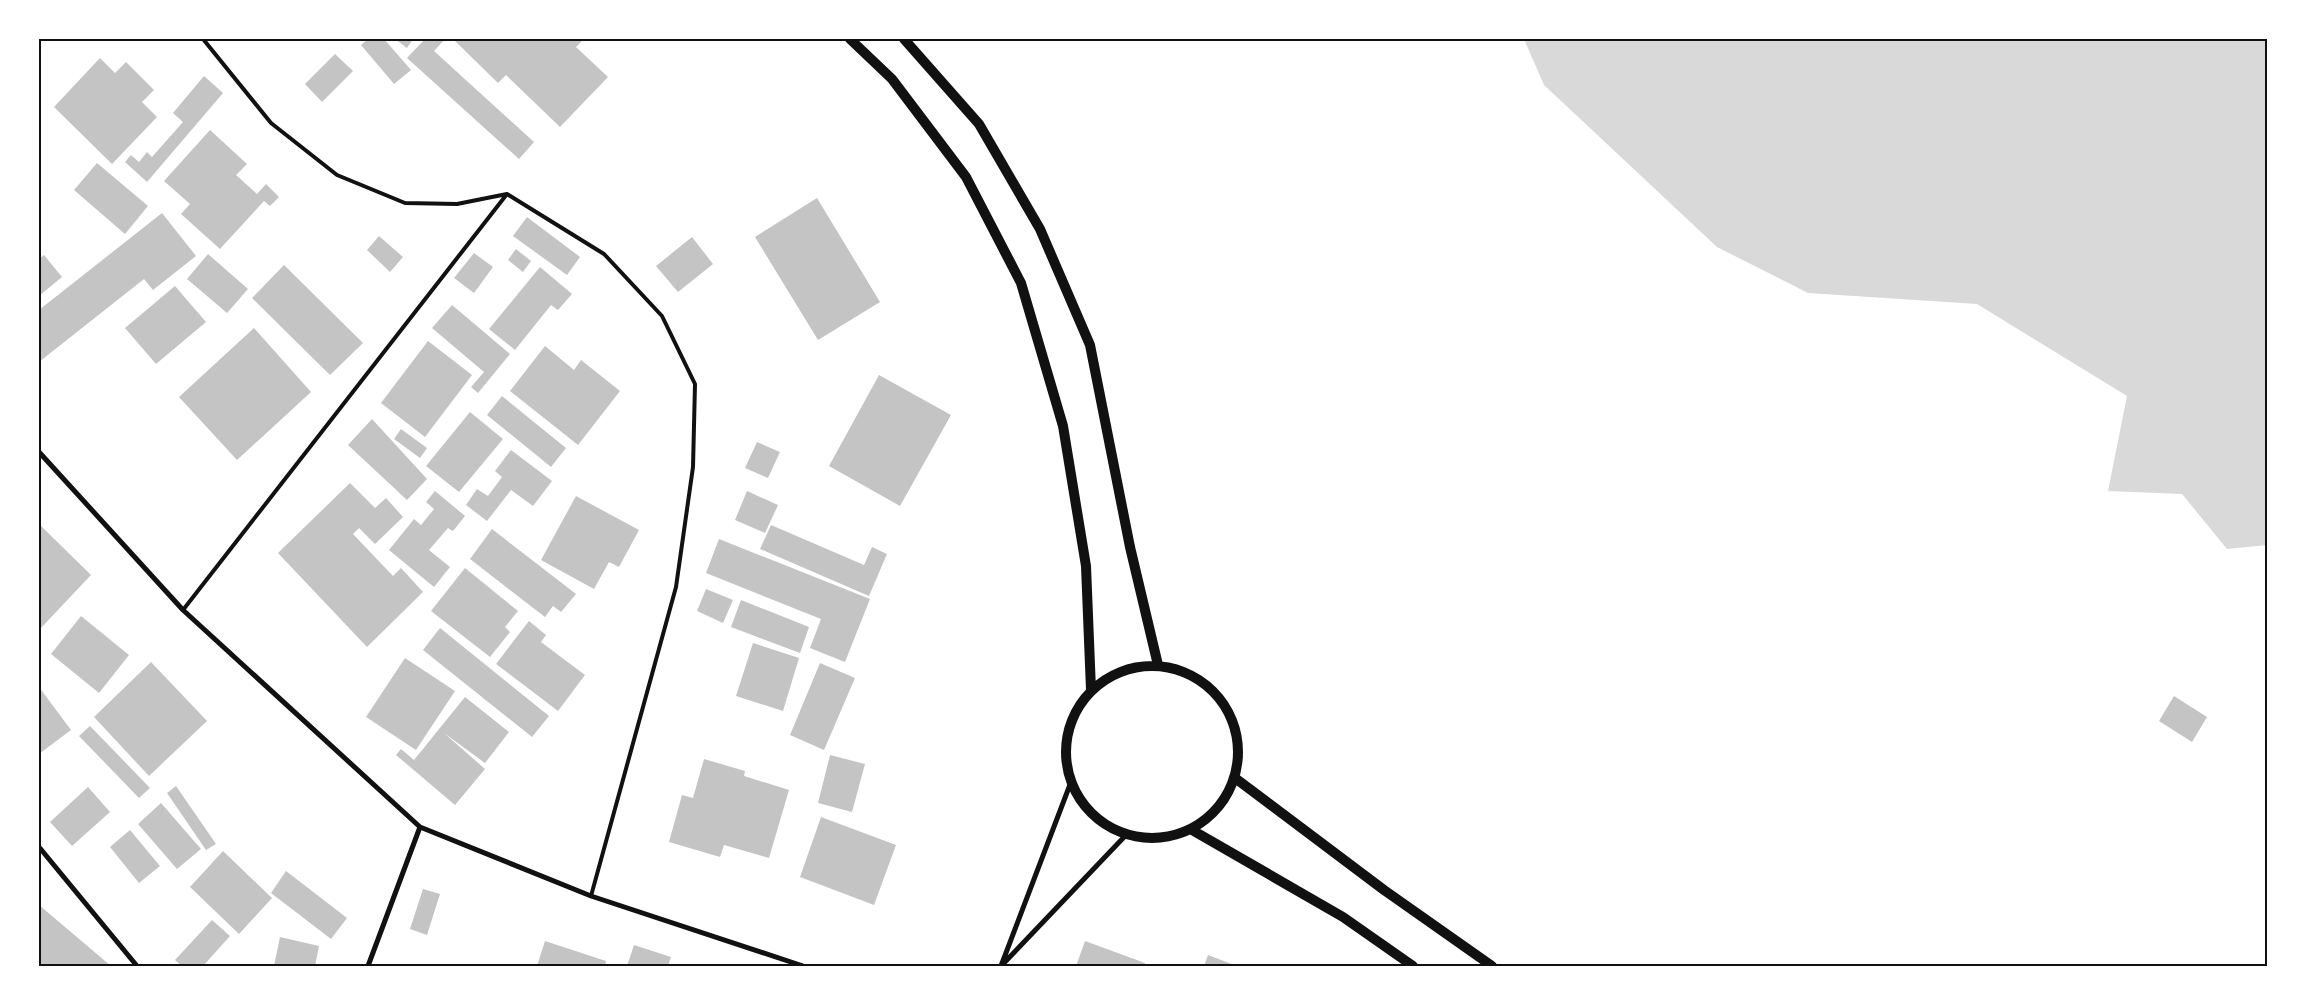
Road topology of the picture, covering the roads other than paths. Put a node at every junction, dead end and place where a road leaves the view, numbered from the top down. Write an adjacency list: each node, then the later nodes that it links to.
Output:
1 (203, 39): 4 (lane)
2 (850, 39): 8 (main road)
3 (904, 39): 7 (main road)
4 (508, 194): 6 (lane); 15 (lane)
5 (39, 452): 6 (street)
6 (184, 610): 11 (street)
7 (1158, 665): 8 (main road); 9 (main road)
8 (1091, 690): 10 (main road)
9 (1235, 778): 12 (main road); 21 (main road)
10 (1071, 782): 13 (main road); 19 (street)
11 (420, 827): 15 (street); 17 (street)
12 (1192, 830): 13 (main road); 20 (main road)
13 (1126, 835): 19 (street)
14 (39, 847): 16 (street)
15 (591, 896): 18 (street)
16 (137, 966)
17 (368, 966)
18 (803, 966)
19 (1001, 966)
20 (1413, 966)
21 (1492, 966)

